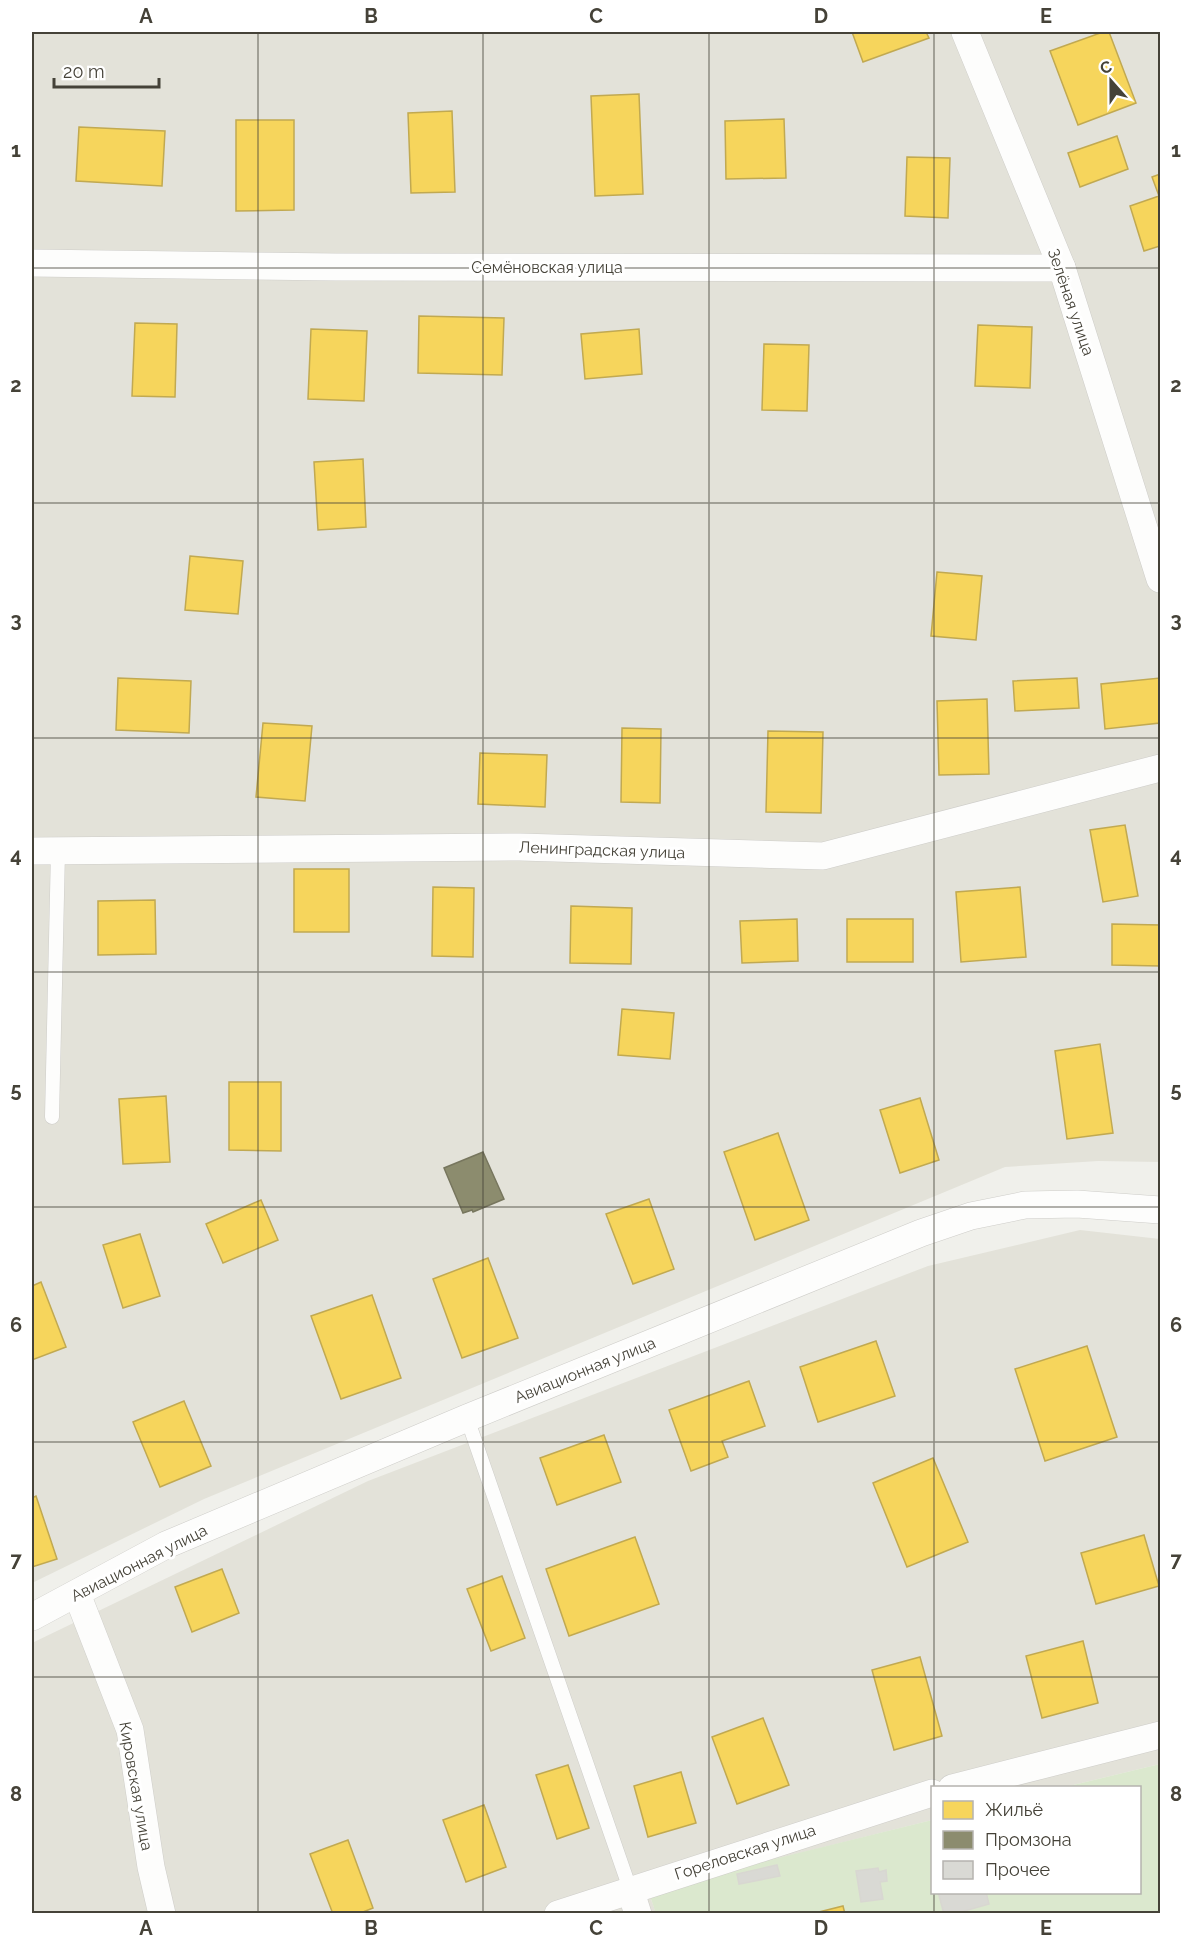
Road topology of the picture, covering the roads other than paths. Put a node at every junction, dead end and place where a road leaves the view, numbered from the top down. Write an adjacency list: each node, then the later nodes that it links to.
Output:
1 (965, 32): 3 (street, Зелёная улица)
2 (32, 263): 3 (street, Семёновская улица)
3 (1062, 268): 4 (street, Зелёная улица)
4 (1161, 579)
5 (1161, 768): 7 (street, Ленинградская улица)
6 (32, 850): 7 (street, Ленинградская улица)
7 (58, 851): 8 (lane)
8 (52, 1117)
9 (1161, 1210): 10 (street, Авиационная улица)
10 (466, 1419): 11 (street, Авиационная улица); 16 (lane)
11 (77, 1594): 12 (street, Авиационная улица); 17 (street, Кировская улица)
12 (32, 1617)
13 (1161, 1735): 14 (street)
14 (960, 1786)
15 (931, 1793): 16 (street, Гореловская улица)
16 (634, 1901): 18 (street, Гореловская улица)
17 (162, 1914)
18 (558, 1914)

